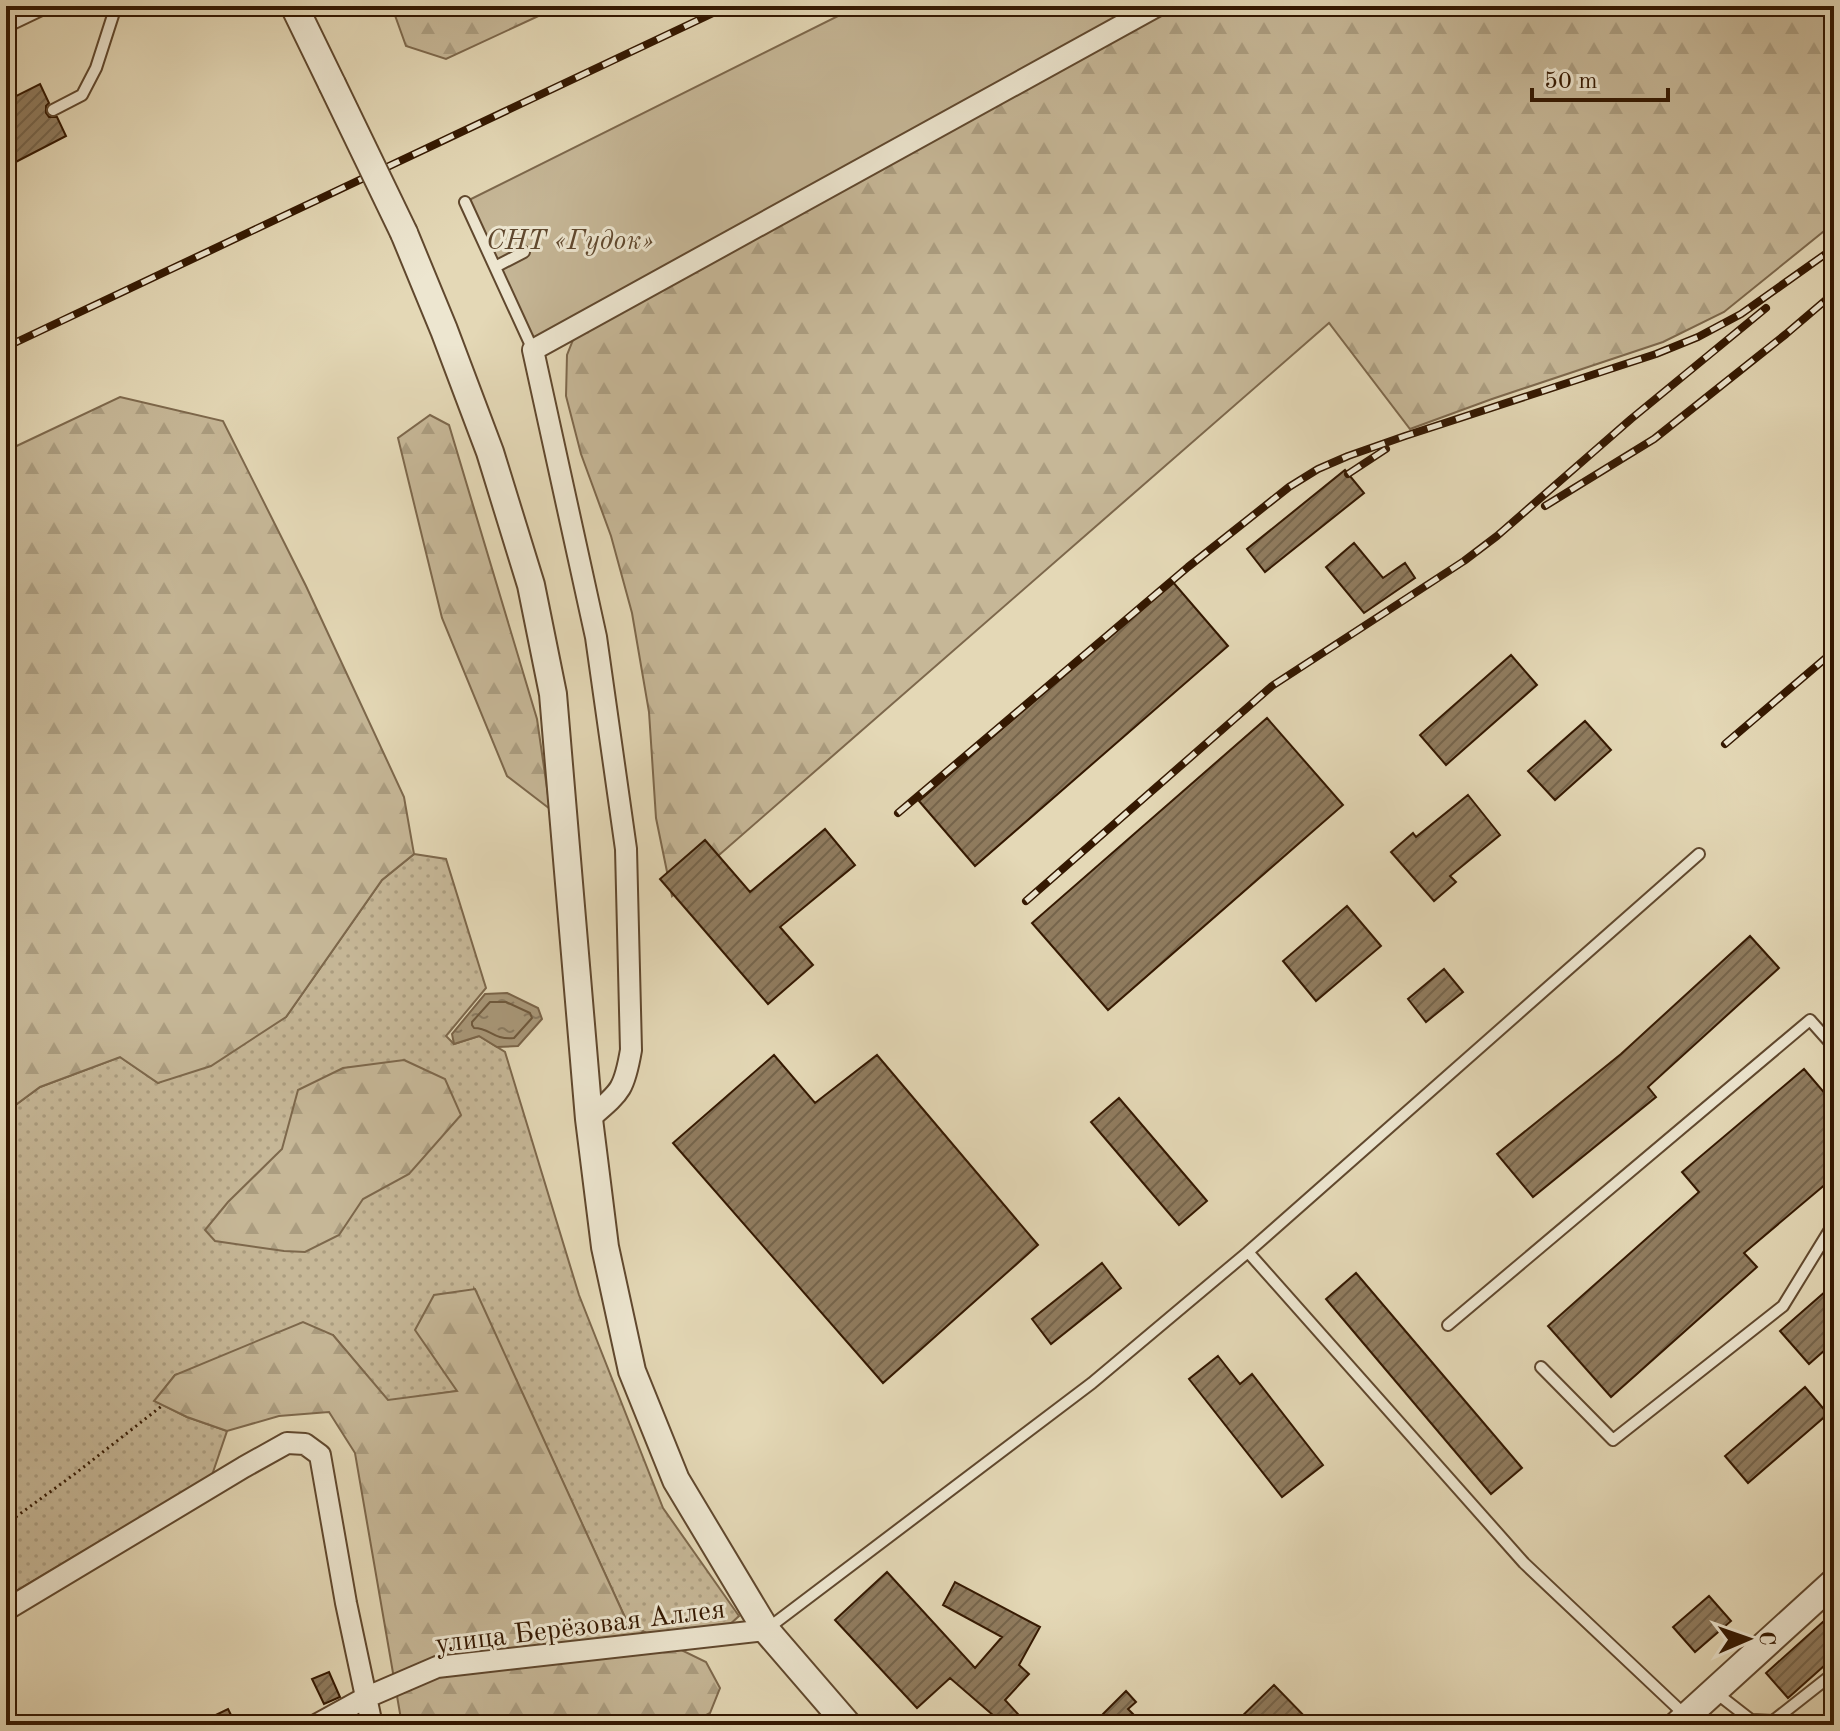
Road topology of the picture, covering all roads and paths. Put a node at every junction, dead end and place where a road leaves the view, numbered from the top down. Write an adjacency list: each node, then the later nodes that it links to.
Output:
1 (50, 6): 5 (lane)
2 (116, 6): 6 (lane)
3 (294, 6): 13 (street, bridge)
4 (1157, 6): 10 (street)
5 (6, 27)
6 (53, 110)
7 (465, 202): 9 (lane)
8 (524, 252): 9 (lane)
9 (495, 267): 10 (lane)
10 (533, 350): 13 (street)
11 (1699, 854): 15 (lane)
12 (1834, 1047): 16 (lane)
13 (589, 1119): 22 (street)
14 (1834, 1223): 17 (lane)
15 (1248, 1252): 22 (lane); 26 (lane)
16 (1448, 1325)
17 (1541, 1367)
18 (163, 1405): 19 (path)
19 (6, 1524)
20 (1834, 1582): 24 (street)
21 (6, 1610): 25 (street)
22 (766, 1630): 25 (street, улица Берёзовая Аллея); 29 (street)
23 (1834, 1673): 24 (lane)
24 (1714, 1691): 26 (street)
25 (365, 1698): 27 (street, улица Берёзовая Аллея); 28 (street)
26 (1682, 1721)
27 (316, 1725)
28 (372, 1725)
29 (848, 1725)

